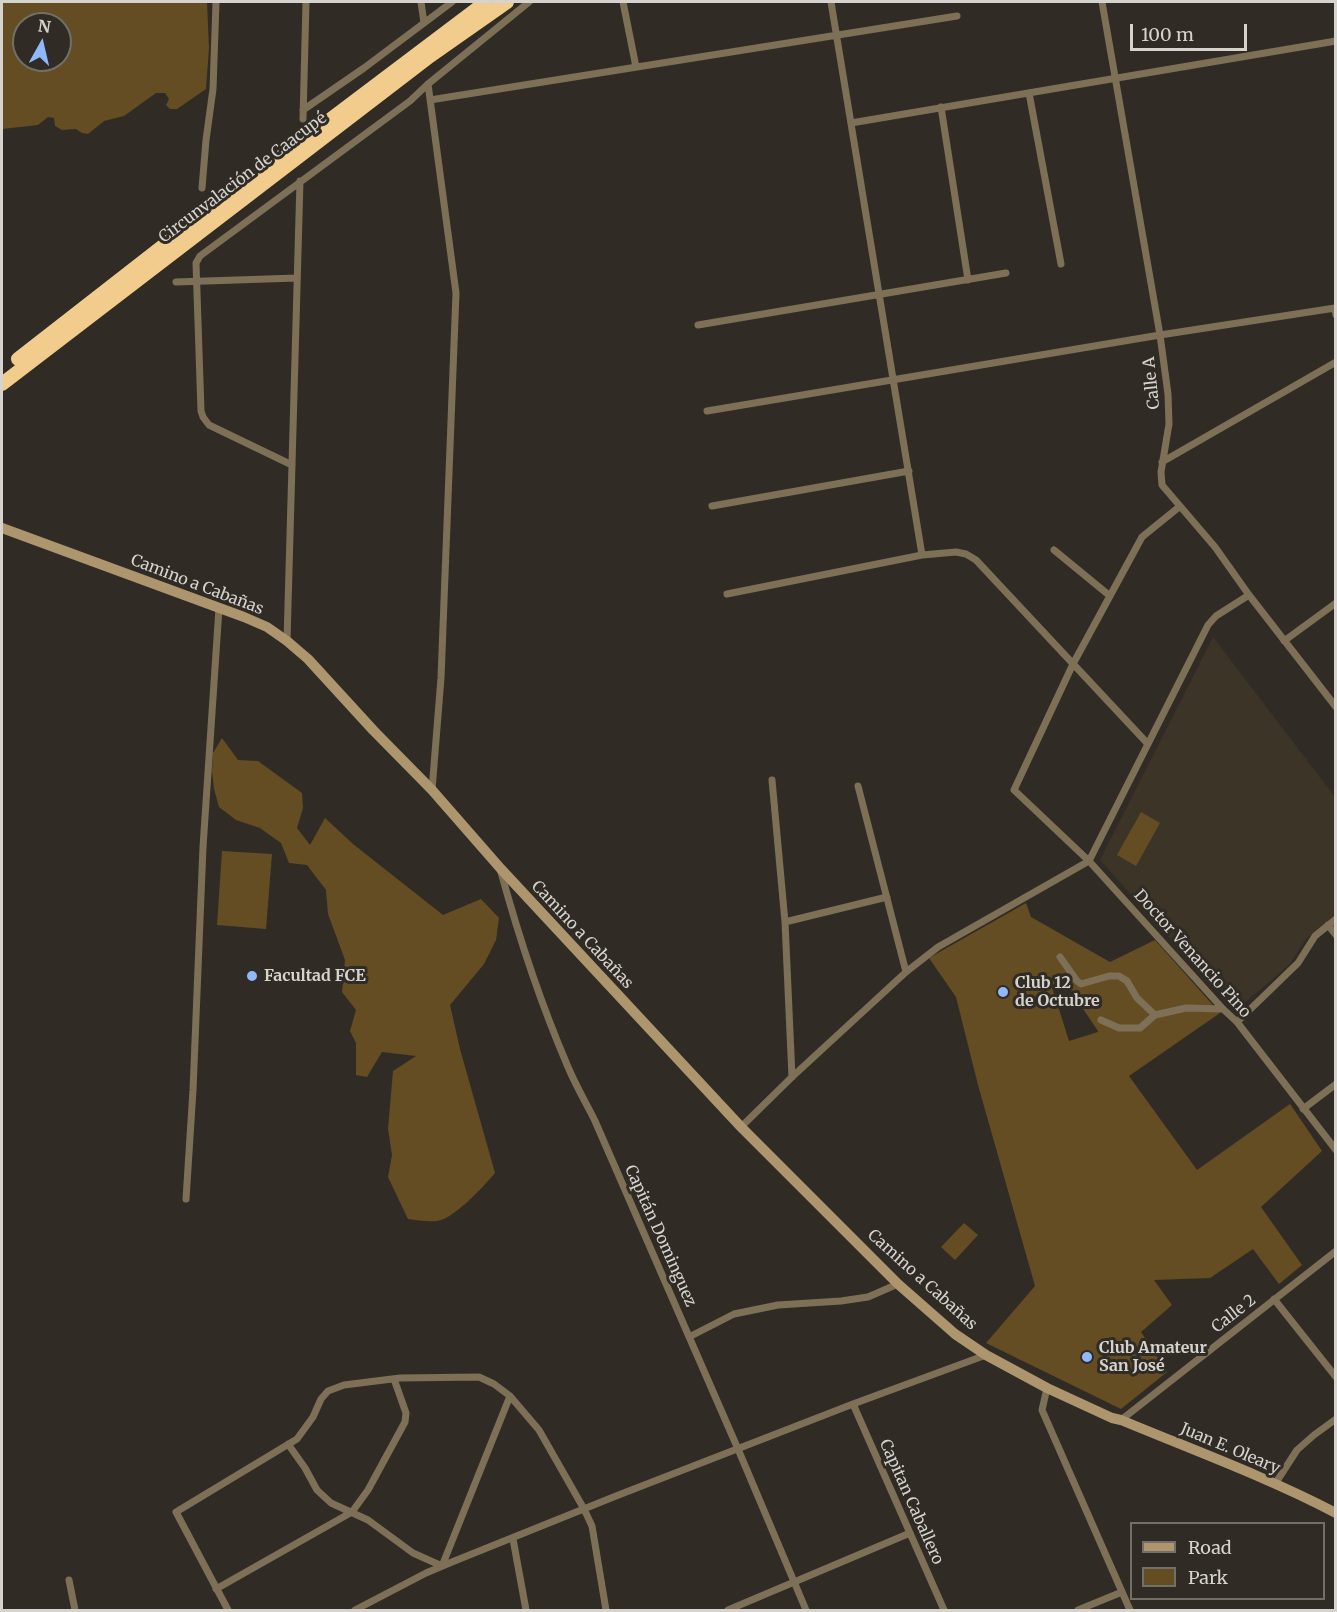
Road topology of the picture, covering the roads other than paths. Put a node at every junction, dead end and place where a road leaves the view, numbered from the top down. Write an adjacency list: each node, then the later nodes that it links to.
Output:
1 (216, 2): 26 (street)
2 (306, 2): 22 (street)
3 (421, 2): 13 (street)
4 (452, 2): 13 (street)
5 (486, 2): 38 (highway, Circunvalación de Caacupé)
6 (522, 2): 11 (street)
7 (529, 2): 18 (street)
8 (623, 2): 16 (street)
9 (831, 2): 14 (street)
10 (1102, 2): 17 (street, Calle A)
11 (504, 3): 40 (highway, Circunvalación de Caacupé)
12 (957, 16): 14 (street)
13 (424, 22): 22 (street)
14 (836, 35): 16 (street); 24 (street)
15 (1335, 41): 17 (street)
16 (636, 67): 20 (street)
17 (1115, 78): 19 (street); 36 (street, Calle A)
18 (428, 84): 20 (street); 25 (street)
19 (1029, 93): 21 (street); 27 (street)
20 (430, 100): 62 (street)
21 (941, 107): 24 (street); 30 (street)
22 (303, 110): 23 (street)
23 (303, 119)
24 (851, 123): 33 (street)
25 (300, 181): 29 (street); 31 (street)
26 (202, 188)
27 (1061, 264)
28 (1006, 273): 30 (street)
29 (297, 278): 31 (street); 43 (street)
30 (968, 280): 33 (street)
31 (198, 281): 32 (street); 43 (street)
32 (176, 282)
33 (880, 294): 35 (street); 39 (street)
34 (1335, 315): 36 (street)
35 (698, 325)
36 (1160, 335): 39 (street); 42 (street, Calle A)
37 (1335, 362): 42 (street)
38 (2, 372)
39 (894, 379): 41 (street); 44 (street)
40 (2, 384)
41 (707, 411)
42 (1162, 462): 46 (street, Calle A)
43 (292, 465): 55 (street)
44 (909, 471): 45 (street); 49 (street)
45 (712, 506)
46 (1179, 507): 51 (street); 52 (street, Calle A)
47 (2, 528): 54 (street, Camino a Cabañas)
48 (1054, 550): 51 (street)
49 (922, 555): 50 (street); 57 (street)
50 (727, 594)
51 (1110, 596): 57 (street)
52 (1249, 596): 56 (street, Calle A); 59 (street)
53 (1335, 603): 56 (street)
54 (219, 608): 55 (street, Camino a Cabañas); 80 (street)
55 (287, 641): 62 (street, Camino a Cabañas)
56 (1284, 641): 58 (street, Calle A)
57 (1073, 664): 59 (street); 63 (street, Doctor Venancio Pino)
58 (1335, 707)
59 (1148, 744): 63 (street)
60 (772, 780): 66 (street)
61 (858, 786): 65 (street)
62 (432, 790): 64 (street, Camino a Cabañas)
63 (1089, 861): 70 (street); 71 (street, Doctor Venancio Pino)
64 (501, 869): 78 (street, Camino a Cabañas); 84 (street, Capitán Dominguez)
65 (887, 897): 66 (street); 70 (street)
66 (785, 922): 75 (street)
67 (1333, 922): 68 (street); 74 (street)
68 (1335, 934)
69 (1060, 957): 72 (street)
70 (906, 972): 75 (street)
71 (1222, 1009): 72 (street); 74 (street, Doctor Venancio Pino)
72 (1155, 1015): 73 (street)
73 (1101, 1020)
74 (1237, 1022): 77 (street, Doctor Venancio Pino)
75 (792, 1077): 78 (street)
76 (1335, 1084): 77 (street)
77 (1303, 1109): 79 (street, Doctor Venancio Pino)
78 (741, 1127): 82 (street, Camino a Cabañas)
79 (1335, 1150)
80 (186, 1198)
81 (1335, 1251): 83 (street, Calle 2)
82 (898, 1284): 84 (street); 85 (street, Camino a Cabañas)
83 (1274, 1299): 86 (street); 91 (street, Calle 2)
84 (689, 1337): 94 (street, Capitán Dominguez)
85 (986, 1355): 88 (street, Camino a Cabañas); 90 (street)
86 (1335, 1377)
87 (394, 1379): 89 (street); 93 (street); 97 (street)
88 (1047, 1388): 91 (street, Camino a Cabañas); 105 (street)
89 (510, 1396): 96 (street); 101 (street)
90 (853, 1404): 94 (street); 99 (street, Capitan Caballero)
91 (1117, 1419): 95 (street, Juan E. Oleary)
92 (1335, 1419): 95 (street)
93 (288, 1444): 97 (street); 104 (street)
94 (738, 1449): 96 (street); 103 (street, Capitán Dominguez)
95 (1275, 1484): 98 (street, Juan E. Oleary)
96 (584, 1509): 100 (street); 110 (street)
97 (352, 1512): 101 (street); 104 (street)
98 (1335, 1513)
99 (910, 1533): 103 (street); 113 (street, Capitan Caballero)
100 (513, 1539): 101 (street); 109 (street)
101 (442, 1566): 108 (street)
102 (69, 1580): 106 (street)
103 (795, 1583): 111 (street); 112 (street, Capitán Dominguez)
104 (216, 1589): 107 (street)
105 (1122, 1592): 114 (street); 115 (street)
106 (75, 1611)
107 (228, 1611)
108 (355, 1611)
109 (526, 1611)
110 (606, 1611)
111 (728, 1611)
112 (806, 1611)
113 (944, 1611)
114 (1078, 1611)
115 (1130, 1611)

